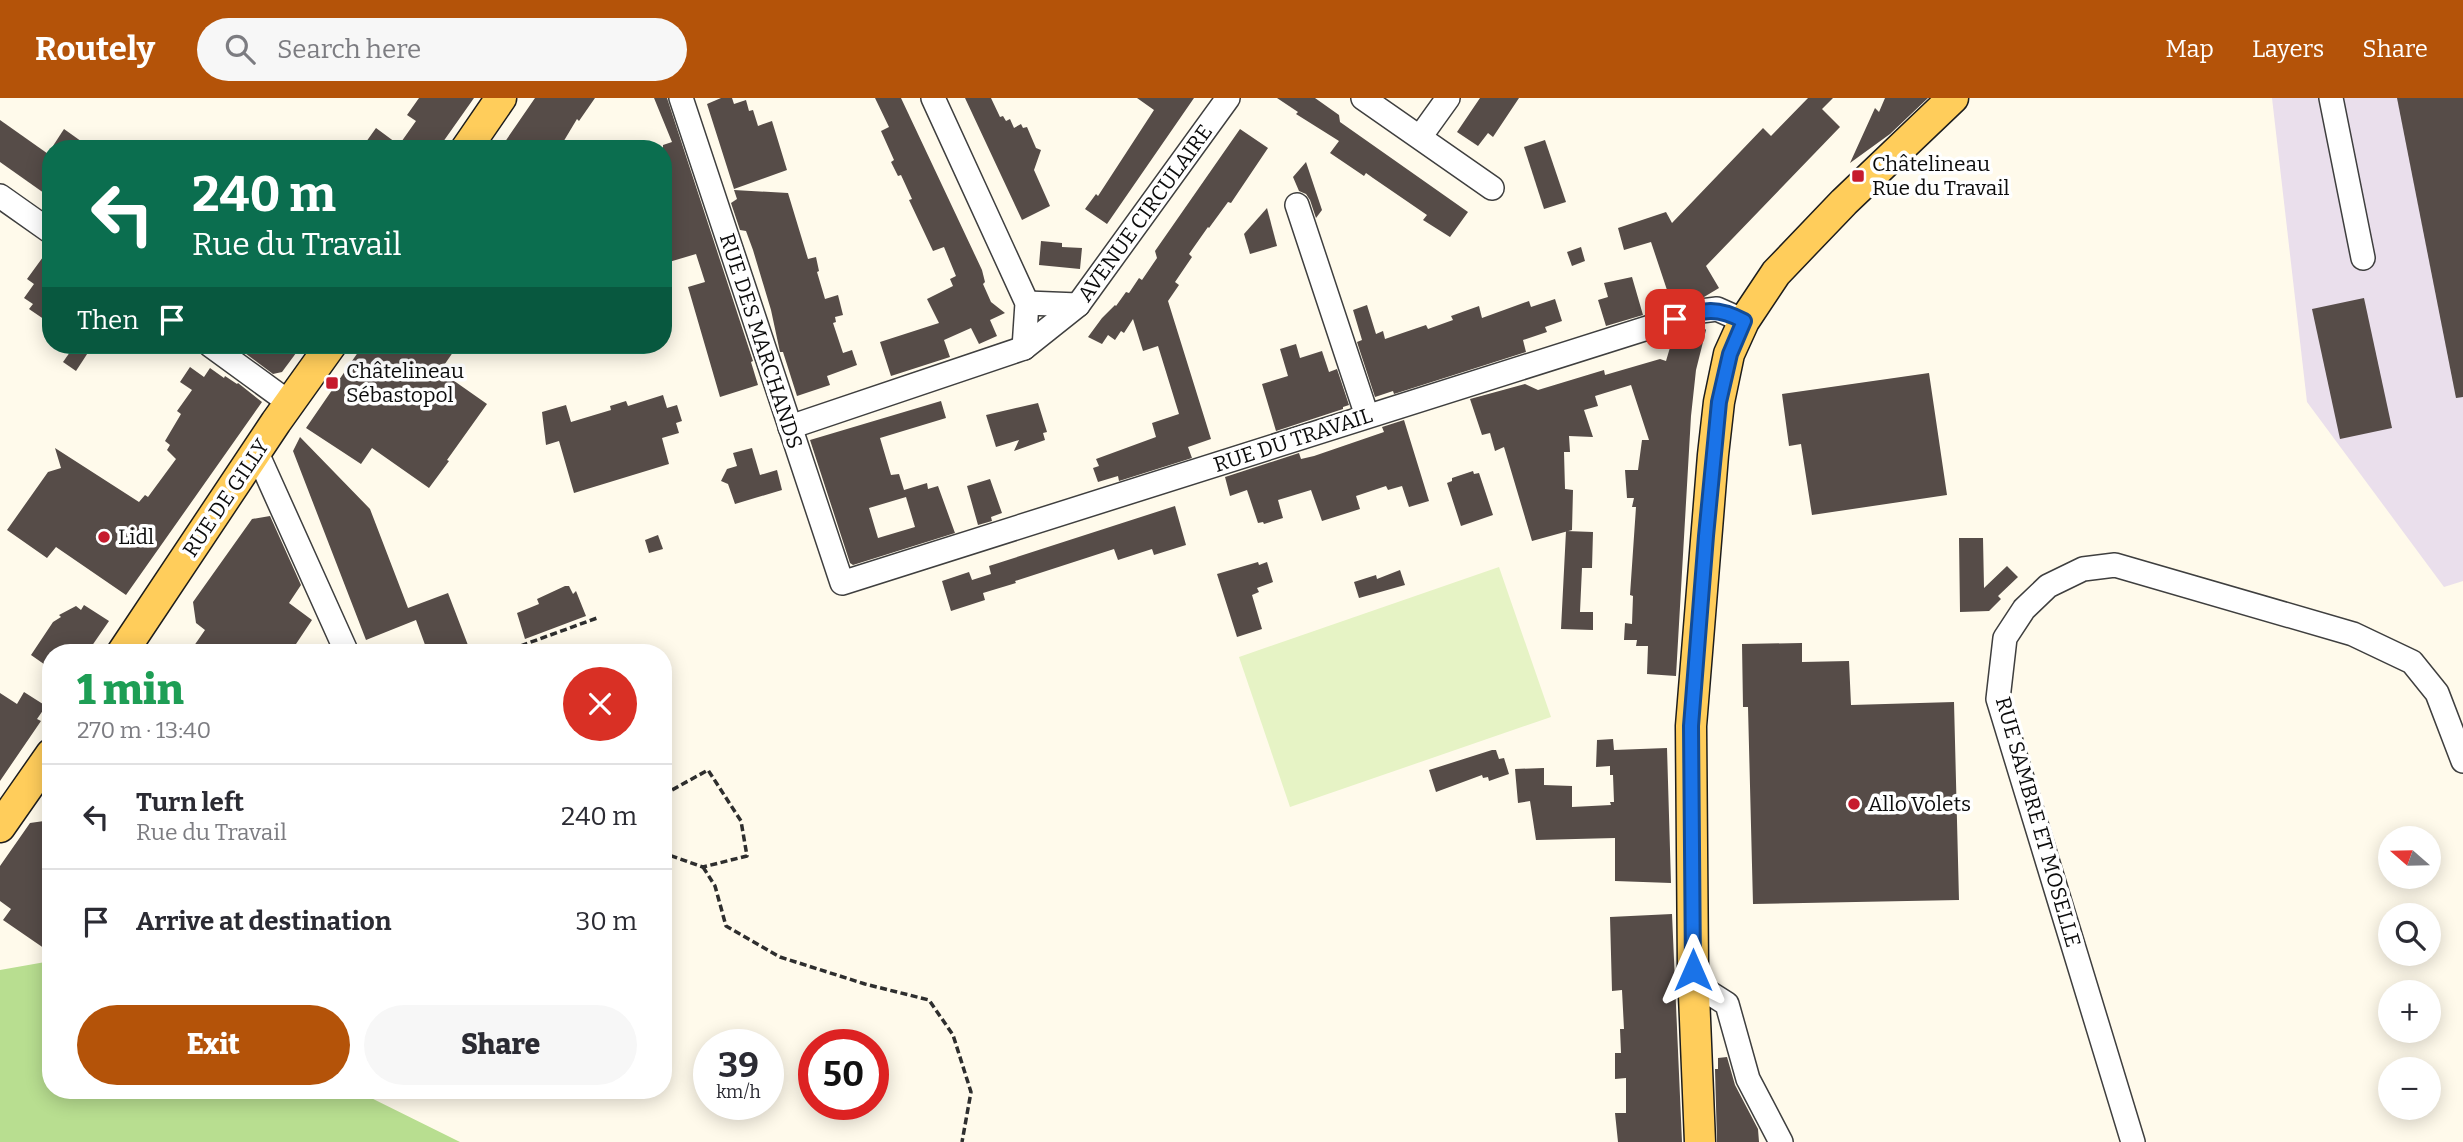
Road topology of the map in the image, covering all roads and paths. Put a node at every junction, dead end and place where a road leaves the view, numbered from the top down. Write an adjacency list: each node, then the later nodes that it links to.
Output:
1 (501, 98): 10 (main road)
2 (681, 98): 24 (street, RUE DES MARCHANDS)
3 (933, 98): 16 (street)
4 (1228, 98): 17 (street, AVENUE CIRCULAIRE)
5 (1363, 98): 9 (street)
6 (1448, 98): 9 (street)
7 (1953, 98): 18 (main road)
8 (2332, 98): 15 (street)
9 (1420, 137): 11 (street)
10 (472, 140)
11 (1492, 188)
12 (0, 196): 14 (street)
13 (1297, 205): 23 (street)
14 (42, 226)
15 (2363, 258)
16 (1027, 303): 17 (street); 19 (street)
17 (1078, 305): 19 (street, AVENUE CIRCULAIRE)
18 (1744, 321): 23 (street, RUE DU TRAVAIL); 37 (main road)
19 (1024, 348): 24 (street, AVENUE CIRCULAIRE)
20 (221, 354): 22 (street)
21 (325, 354): 22 (main road, RUE DE GILLY)
22 (290, 404): 25 (main road, RUE DE GILLY)
23 (1367, 416): 26 (street, RUE DU TRAVAIL)
24 (790, 427): 26 (street, RUE DES MARCHANDS)
25 (257, 453): 28 (main road, RUE DE GILLY); 29 (street)
26 (842, 583)
27 (597, 618): 30 (path)
28 (128, 644)
29 (343, 644)
30 (526, 644)
31 (2463, 761): 41 (street, RUE SAMBRE ET MOSELLE)
32 (42, 767): 34 (main road)
33 (672, 790): 36 (path)
34 (0, 827)
35 (672, 856): 36 (path)
36 (703, 867): 38 (path)
37 (1694, 983): 39 (main road); 40 (street)
38 (962, 1142)
39 (1700, 1142)
40 (1781, 1142)
41 (2133, 1142)

